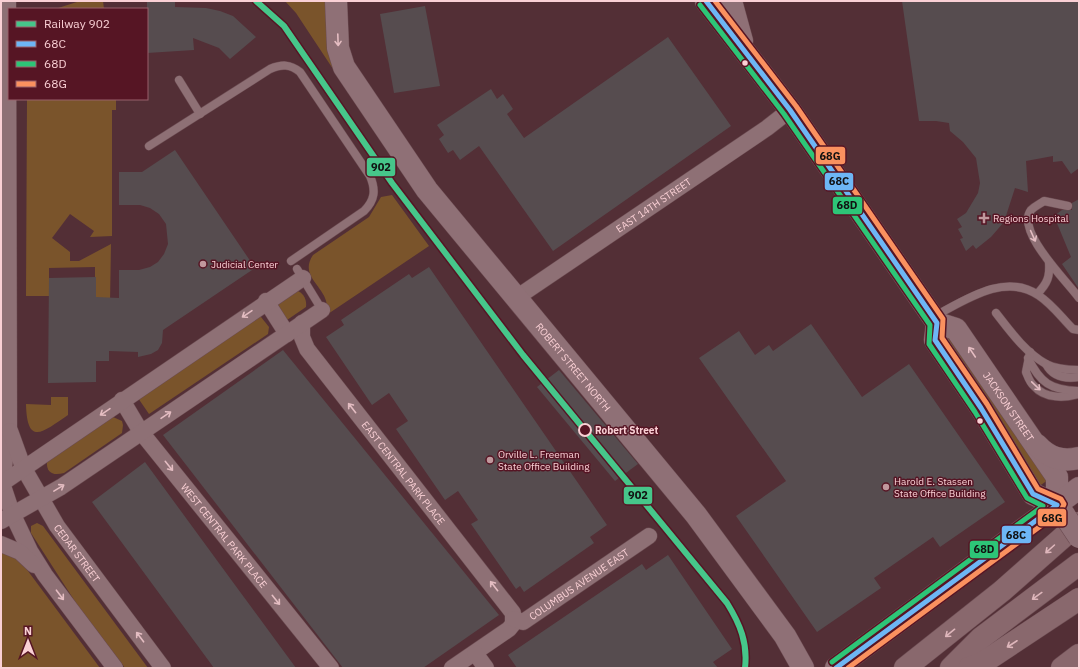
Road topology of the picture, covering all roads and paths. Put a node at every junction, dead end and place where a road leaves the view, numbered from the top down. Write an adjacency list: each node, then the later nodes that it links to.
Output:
1 (8, 1): 6 (street, CEDAR STREET)
2 (336, 1): 9 (main road, ROBERT STREET NORTH, one-way to 9)
3 (352, 1): 9 (main road, ROBERT STREET NORTH)
4 (706, 1): 7 (main road)
5 (731, 1): 7 (main road)
6 (8, 25): 14 (street, CEDAR STREET)
7 (745, 50): 10 (main road)
8 (179, 80): 11 (lane)
9 (357, 86): 19 (main road, ROBERT STREET NORTH)
10 (790, 110): 19 (street, EAST 14TH STREET); 24 (main road)
11 (200, 114): 12 (lane); 15 (lane)
12 (149, 146)
13 (1068, 206): 16 (lane, one-way to 16)
14 (5, 242): 25 (street, CEDAR STREET)
15 (291, 261)
16 (1049, 262): 18 (lane); 20 (lane)
17 (300, 273): 21 (street); 22 (lane)
18 (1037, 294): 24 (lane); 27 (lane)
19 (516, 298): 59 (main road, ROBERT STREET NORTH)
20 (1079, 298)
21 (266, 301): 28 (street); 34 (street, one-way to 34)
22 (322, 310): 26 (street)
23 (996, 313): 29 (lane)
24 (935, 320): 36 (main road, JACKSON STREET, one-way to 24); 43 (main road)
25 (5, 323): 35 (street, CEDAR STREET)
26 (302, 323): 28 (street); 51 (street, EAST CENTRAL PARK PLACE, one-way to 26)
27 (1079, 330)
28 (287, 334): 37 (street, one-way to 28)
29 (1029, 355): 30 (lane); 33 (lane, one-way to 33)
30 (1046, 364): 31 (lane); 32 (lane)
31 (1079, 370)
32 (1079, 377)
33 (1079, 392)
34 (122, 400): 37 (street, WEST CENTRAL PARK PLACE); 39 (street, one-way to 39)
35 (9, 428): 39 (street, CEDAR STREET); 40 (street, CEDAR STREET)
36 (1024, 431): 38 (main road); 43 (main road, JACKSON STREET)
37 (141, 432): 42 (street, one-way to 37); 56 (street, WEST CENTRAL PARK PLACE, one-way to 56)
38 (1079, 458)
39 (23, 467): 40 (street); 42 (street, CEDAR STREET)
40 (1, 483): 44 (street, CEDAR STREET)
41 (1079, 488): 43 (main road)
42 (41, 498): 44 (street); 55 (street, CEDAR STREET, one-way to 42)
43 (1068, 516): 46 (main road, bridge); 60 (main road); 61 (highway, one-way to 61)
44 (7, 517): 49 (street, CEDAR STREET)
45 (649, 536): 51 (street, COLUMBUS AVENUE EAST)
46 (1079, 537)
47 (1, 544): 49 (street)
48 (1079, 564): 62 (highway, one-way to 62)
49 (45, 575): 54 (street, CEDAR STREET, one-way to 54)
50 (1079, 599): 63 (highway, one-way to 63)
51 (514, 619): 52 (street, COLUMBUS AVENUE EAST)
52 (475, 653): 57 (street, COLUMBUS AVENUE EAST); 58 (street)
53 (1079, 655): 64 (highway)
54 (114, 668)
55 (163, 668)
56 (331, 668)
57 (452, 668)
58 (486, 668)
59 (804, 668)
60 (836, 668)
61 (905, 668)
62 (951, 668)
63 (969, 668)
64 (1062, 668)

